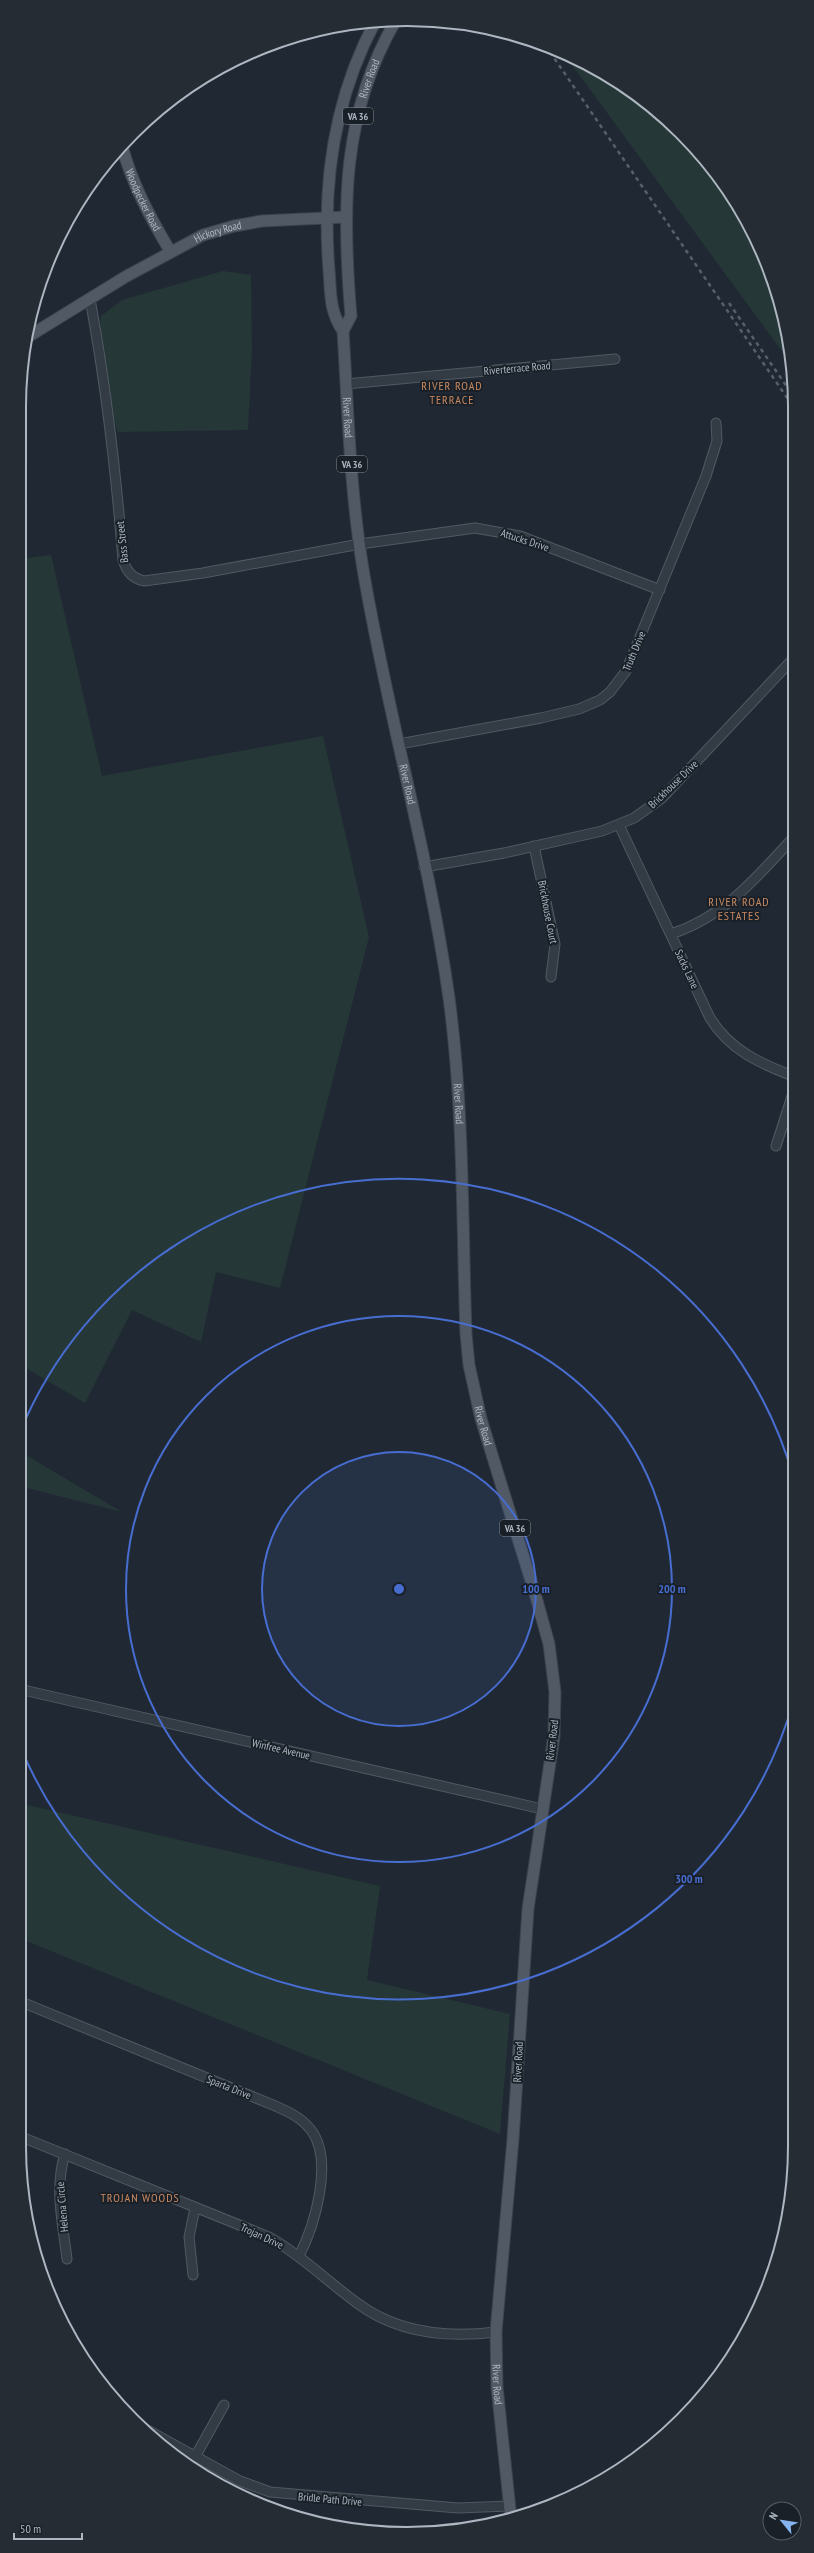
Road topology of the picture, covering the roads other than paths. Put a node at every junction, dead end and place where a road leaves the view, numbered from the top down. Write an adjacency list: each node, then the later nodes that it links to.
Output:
1 (393, 27): 4 (main road, River Road / VA 36)
2 (372, 28): 5 (main road, River Road / VA 36)
3 (124, 153): 6 (main road, Woodpecker Road)
4 (345, 217): 5 (main road, Hickory Road); 9 (main road, River Road / VA 36)
5 (325, 218): 6 (main road, Hickory Road); 9 (main road, River Road / VA 36)
6 (170, 251): 7 (main road, Hickory Road)
7 (90, 298): 8 (main road); 13 (street, Bass Street)
8 (34, 331)
9 (343, 331): 11 (main road, River Road / VA 36)
10 (615, 359): 11 (street, Riverterrace Road)
11 (346, 384): 13 (main road, River Road / VA 36)
12 (716, 423): 14 (street, Truth Drive)
13 (360, 544): 14 (street, Attucks Drive); 16 (main road, River Road / VA 36)
14 (660, 590): 16 (street, Truth Drive)
15 (788, 664): 17 (street, Brickhouse Drive)
16 (399, 744): 20 (main road, River Road / VA 36)
17 (619, 826): 19 (street, Brickhouse Drive); 21 (street, Sacks Lane)
18 (788, 843): 21 (street)
19 (534, 846): 20 (street, Brickhouse Drive); 22 (street, Brickhouse Court)
20 (424, 867): 27 (main road, River Road / VA 36)
21 (671, 934): 23 (street, Sacks Lane)
22 (551, 977)
23 (788, 1074)
24 (788, 1109): 25 (street)
25 (776, 1146)
26 (26, 1692): 27 (street, Winfree Avenue)
27 (542, 1809): 35 (main road, River Road / VA 36)
28 (26, 2005): 32 (street, Sparta Drive)
29 (26, 2139): 30 (street, Trojan Drive)
30 (65, 2154): 31 (street, Trojan Drive); 33 (street, Helena Circle)
31 (195, 2208): 32 (street, Trojan Drive); 34 (street)
32 (300, 2256): 35 (street, Trojan Drive)
33 (67, 2259)
34 (193, 2275)
35 (496, 2332): 39 (main road, River Road / VA 36)
36 (224, 2405): 38 (street)
37 (167, 2441): 38 (street, Bridle Path Drive)
38 (195, 2457): 39 (street, Bridle Path Drive)
39 (510, 2506): 40 (main road, River Road / VA 36)
40 (511, 2513)

